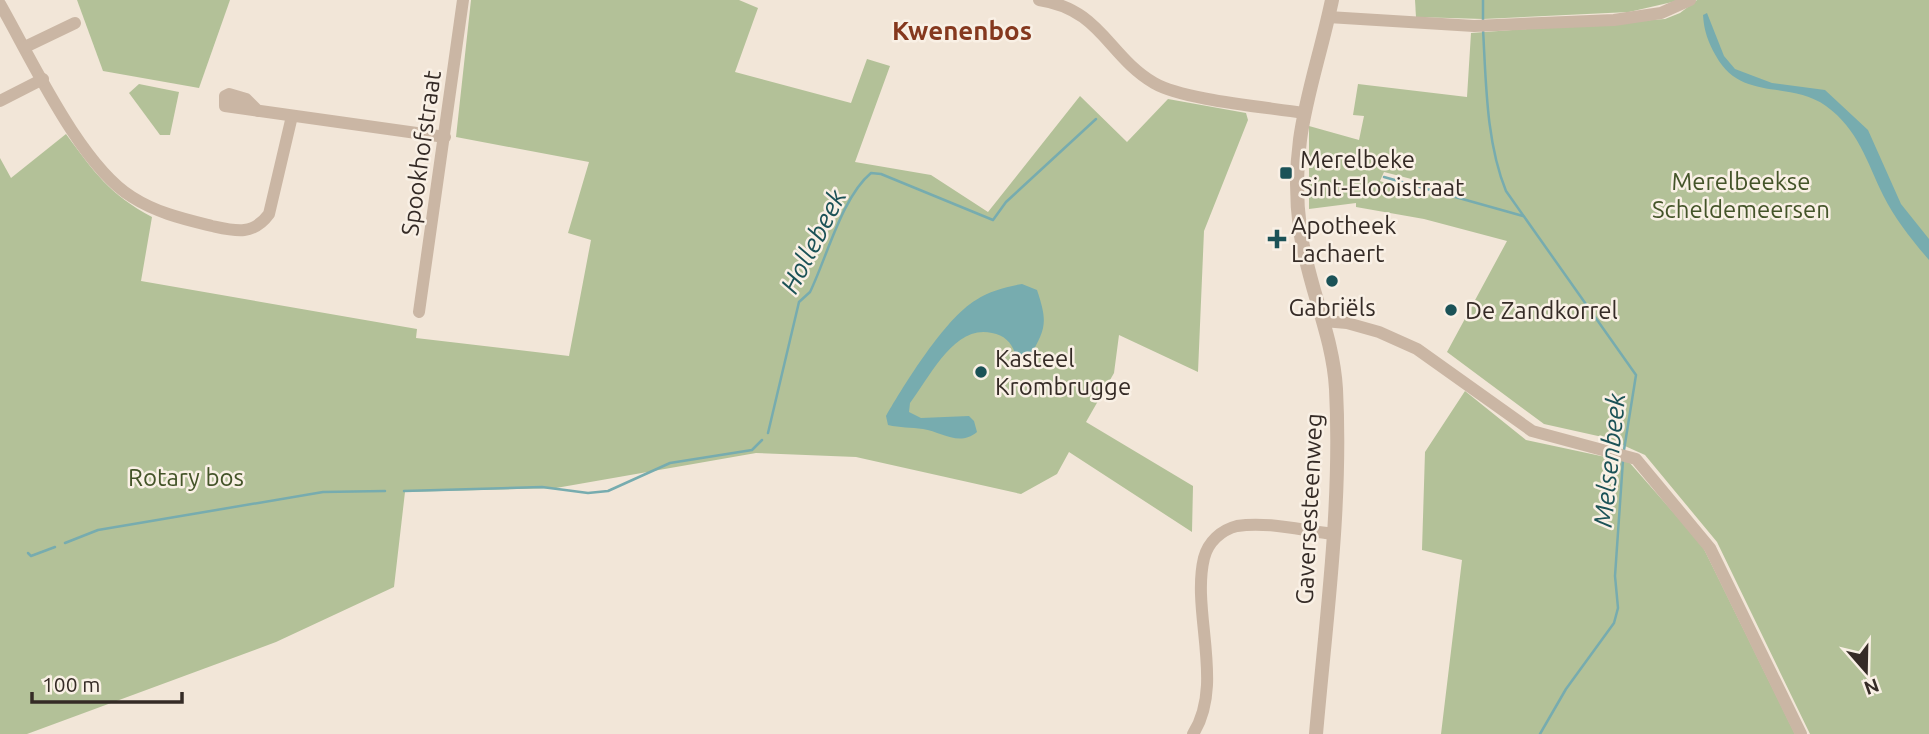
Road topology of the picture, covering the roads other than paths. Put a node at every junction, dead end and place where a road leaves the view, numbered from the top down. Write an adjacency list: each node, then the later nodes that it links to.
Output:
1 (463, 0): 15 (street, Spookhofstraat)
2 (1039, 0): 6 (street)
3 (1332, 0): 7 (street, Gaversesteenweg)
4 (1690, 0): 7 (street)
5 (0, 4): 9 (street)
6 (1079, 5): 13 (street)
7 (1328, 17): 13 (street, Gaversesteenweg)
8 (75, 23): 9 (street)
9 (25, 47): 10 (street)
10 (43, 79): 11 (street); 14 (street)
11 (0, 101)
12 (258, 111): 14 (street)
13 (1303, 113): 17 (street, Gaversesteenweg)
14 (292, 116): 15 (street)
15 (445, 137): 16 (street, Spookhofstraat)
16 (419, 312)
17 (1324, 321): 18 (street, Gaversesteenweg); 21 (street)
18 (1334, 534): 19 (street); 20 (street, Gaversesteenweg)
19 (1193, 734)
20 (1316, 734)
21 (1801, 734)

